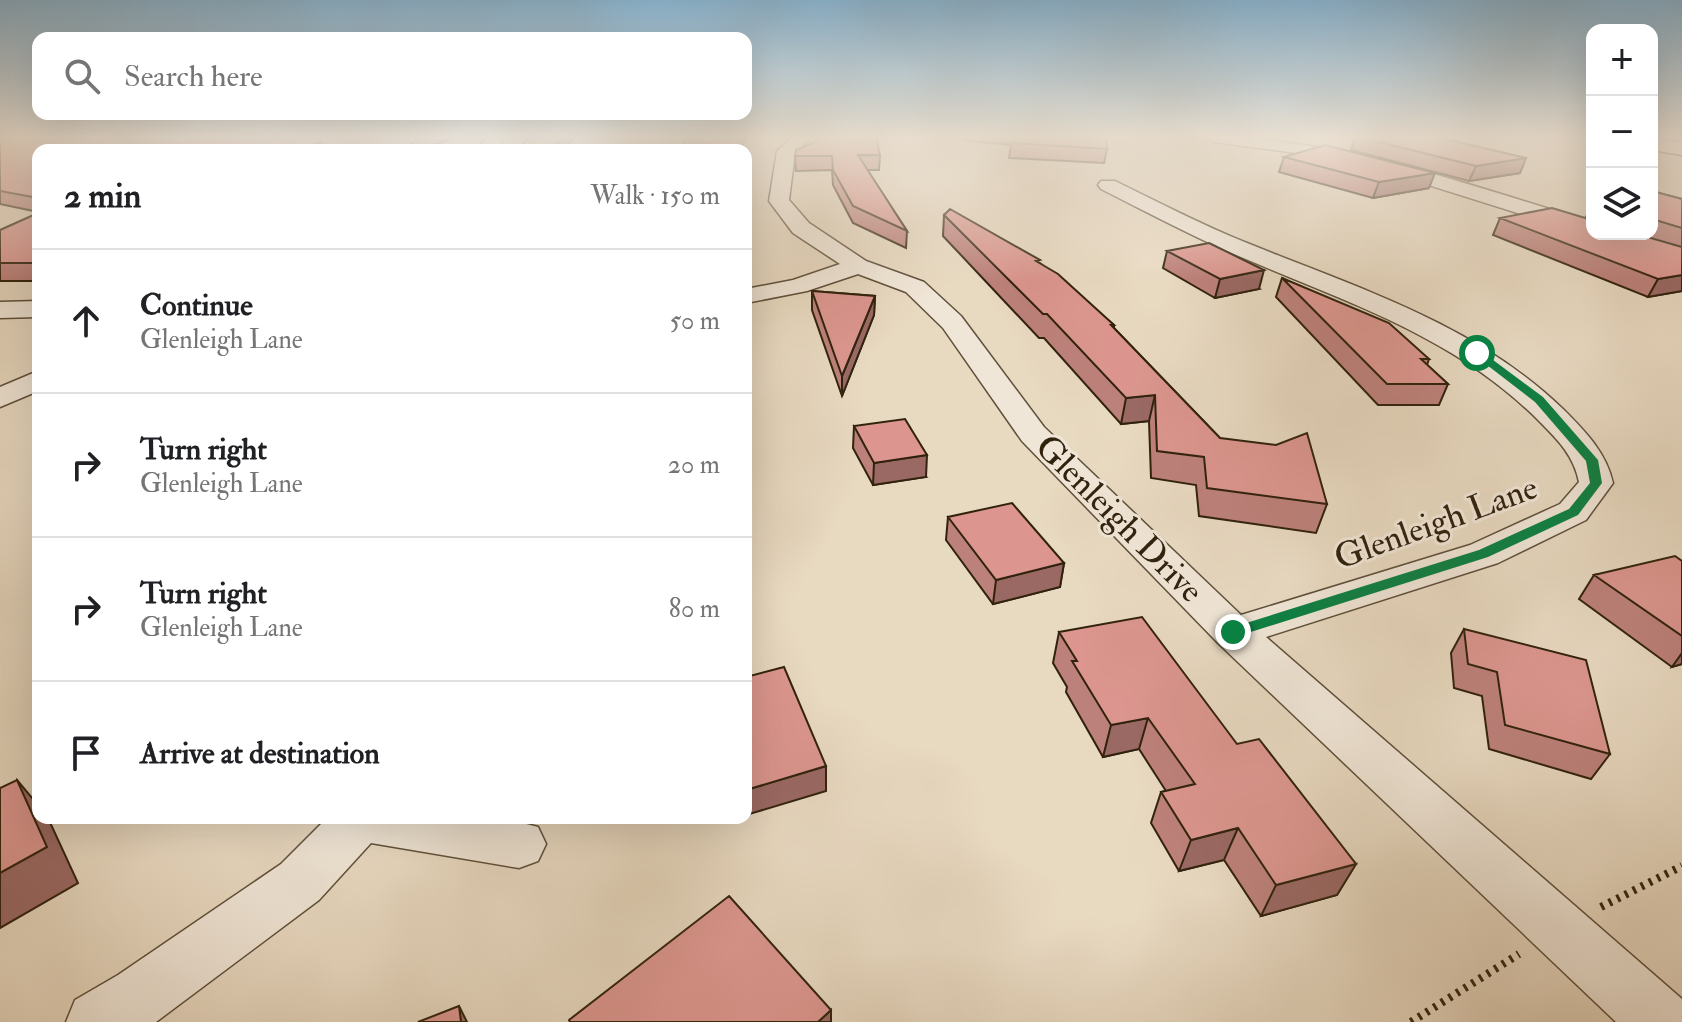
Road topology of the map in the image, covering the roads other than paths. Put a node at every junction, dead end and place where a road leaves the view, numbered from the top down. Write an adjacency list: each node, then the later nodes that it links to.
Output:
1 (781, 185): 5 (street, Glenleigh Drive)
2 (1108, 185): 11 (street, Glenleigh Lane)
3 (1447, 185): 4 (street)
4 (1586, 227)
5 (858, 266): 6 (street); 11 (street, Glenleigh Drive)
6 (752, 295)
7 (32, 309): 8 (street)
8 (0, 310)
9 (32, 383): 10 (street)
10 (0, 398)
11 (1233, 632): 16 (street, Glenleigh Drive)
12 (355, 824): 15 (street)
13 (397, 824): 14 (street)
14 (519, 844)
15 (97, 1022)
16 (1661, 1022)

